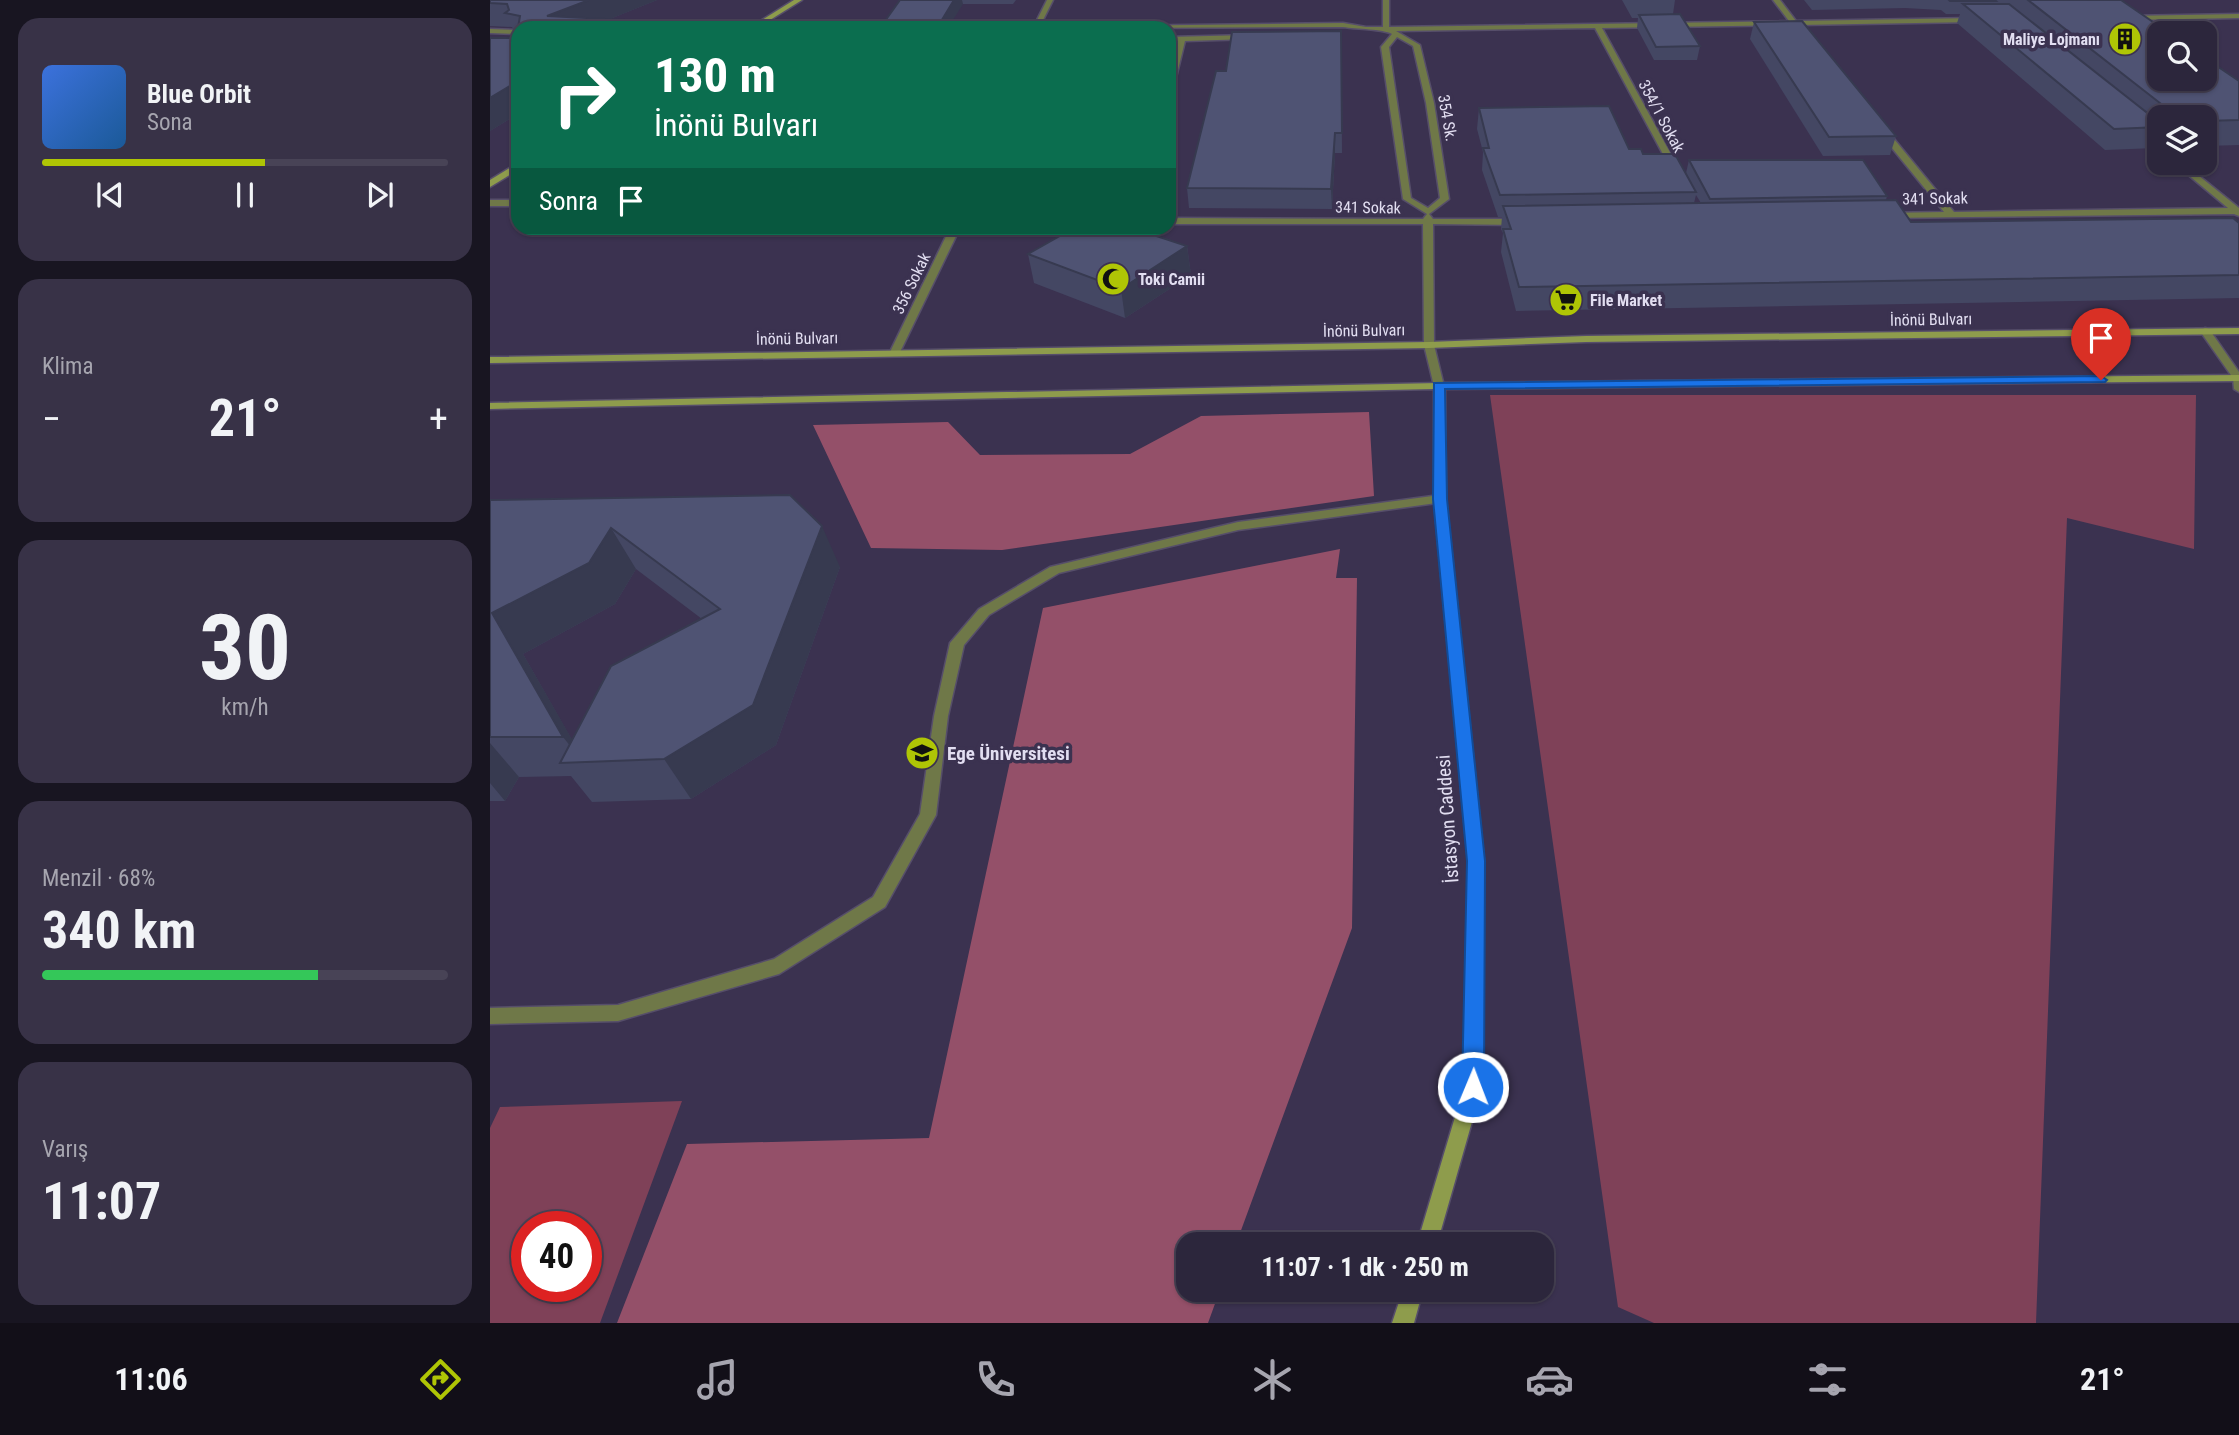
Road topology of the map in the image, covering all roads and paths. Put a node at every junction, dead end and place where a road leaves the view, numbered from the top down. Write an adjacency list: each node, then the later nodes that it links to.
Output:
1 (799, 0): 9 (street)
2 (1050, 0): 10 (street)
3 (1386, 0): 13 (street)
4 (1776, 0): 7 (street)
5 (2239, 16): 6 (street)
6 (2115, 18)
7 (1792, 20): 8 (street); 11 (street); 15 (street)
8 (1991, 20)
9 (764, 21)
10 (1040, 21)
11 (1598, 26): 13 (street); 27 (street, 354/1 Sokak)
12 (1176, 27): 14 (street)
13 (1386, 28): 14 (street); 19 (street, 354 Sk.)
14 (1366, 29): 18 (street)
15 (1800, 29)
16 (490, 31): 17 (street)
17 (511, 32)
18 (1339, 35)
19 (1395, 35): 34 (street); 34 (street, 354 Sk.)
20 (1261, 37): 22 (street)
21 (1176, 38): 22 (street)
22 (1182, 38): 23 (street)
23 (1176, 62)
24 (1873, 119): 32 (street)
25 (511, 170): 28 (street)
26 (2193, 175): 31 (street)
27 (1682, 183)
28 (490, 184)
29 (511, 202): 30 (street)
30 (490, 203)
31 (2238, 212): 32 (street, 341 Sokak)
32 (1950, 213): 33 (street, 341 Sokak)
33 (1881, 215)
34 (1428, 218): 35 (street, 341 Sokak); 36 (street, 341 Sokak); 40 (street, 354 Sk.)
35 (1176, 221)
36 (1539, 222)
37 (952, 235): 41 (street, 356 Sokak)
38 (2205, 331): 39 (street, İnönü Bulvarı); 40 (street, İnönü Bulvarı); 43 (street)
39 (2239, 331)
40 (1429, 345): 41 (street, İnönü Bulvarı); 44 (street, 354 Sk.)
41 (895, 352): 42 (street, İnönü Bulvarı)
42 (490, 360)
43 (2239, 378): 44 (street); 45 (street)
44 (1439, 386): 46 (street); 47 (street, İstasyon Caddesi)
45 (2239, 389)
46 (490, 406)
47 (1440, 499): 48 (street); 49 (street, İstasyon Caddesi)
48 (490, 1016)
49 (1431, 1232)
50 (1409, 1302): 51 (street)
51 (1403, 1323)

